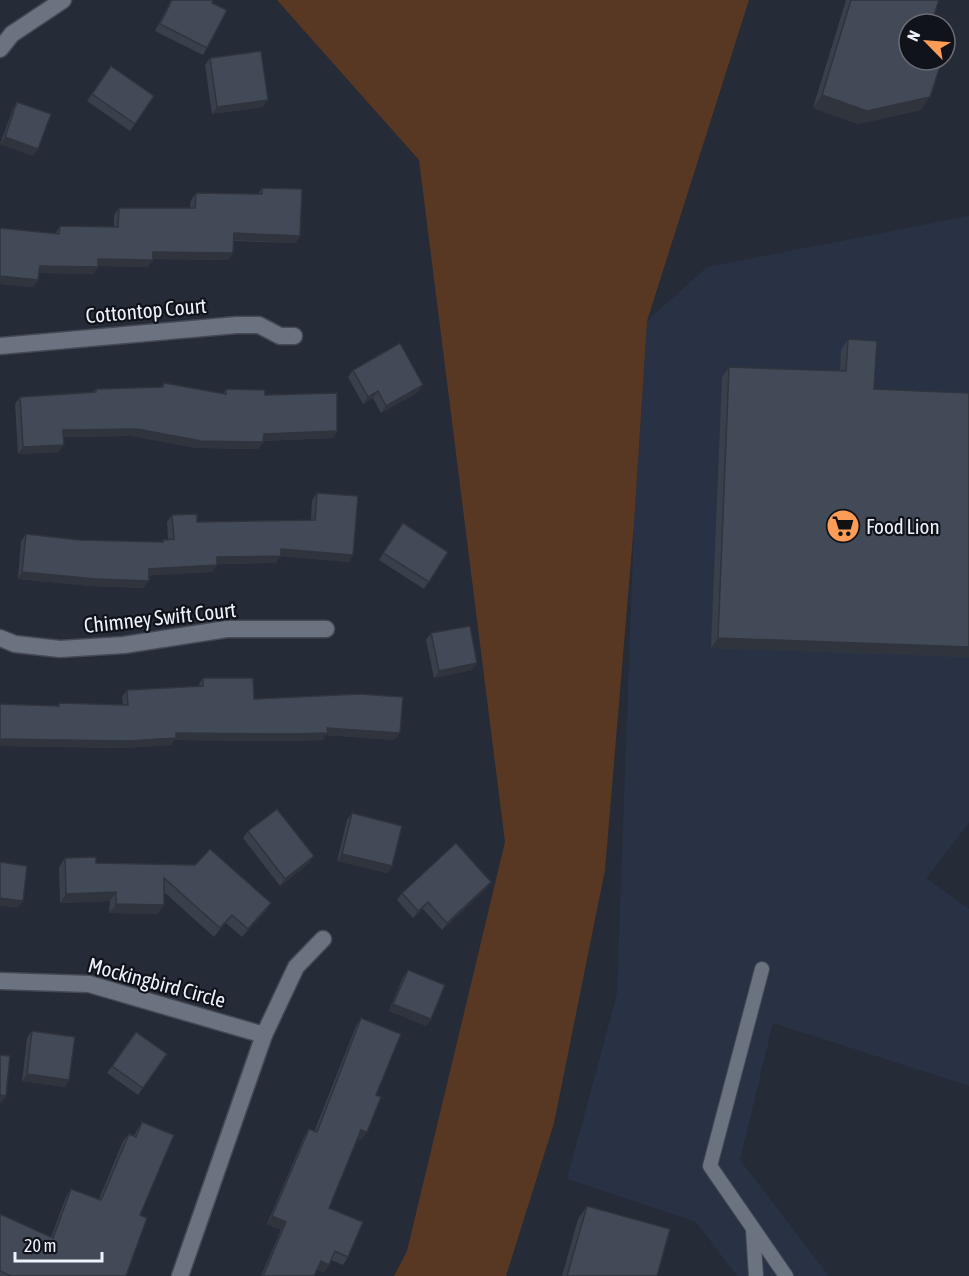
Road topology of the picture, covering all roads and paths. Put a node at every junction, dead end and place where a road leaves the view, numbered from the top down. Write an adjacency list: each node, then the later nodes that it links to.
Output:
1 (63, 0): 2 (street)
2 (0, 49)
3 (294, 336): 4 (street, Cottontop Court)
4 (0, 346)
5 (326, 629): 6 (street, Chimney Swift Court)
6 (0, 638)
7 (323, 939): 10 (street)
8 (762, 969): 11 (lane)
9 (0, 981): 10 (street, Mockingbird Circle)
10 (264, 1035): 12 (street)
11 (753, 1230): 13 (lane); 14 (lane)
12 (180, 1276)
13 (756, 1276)
14 (786, 1276)

